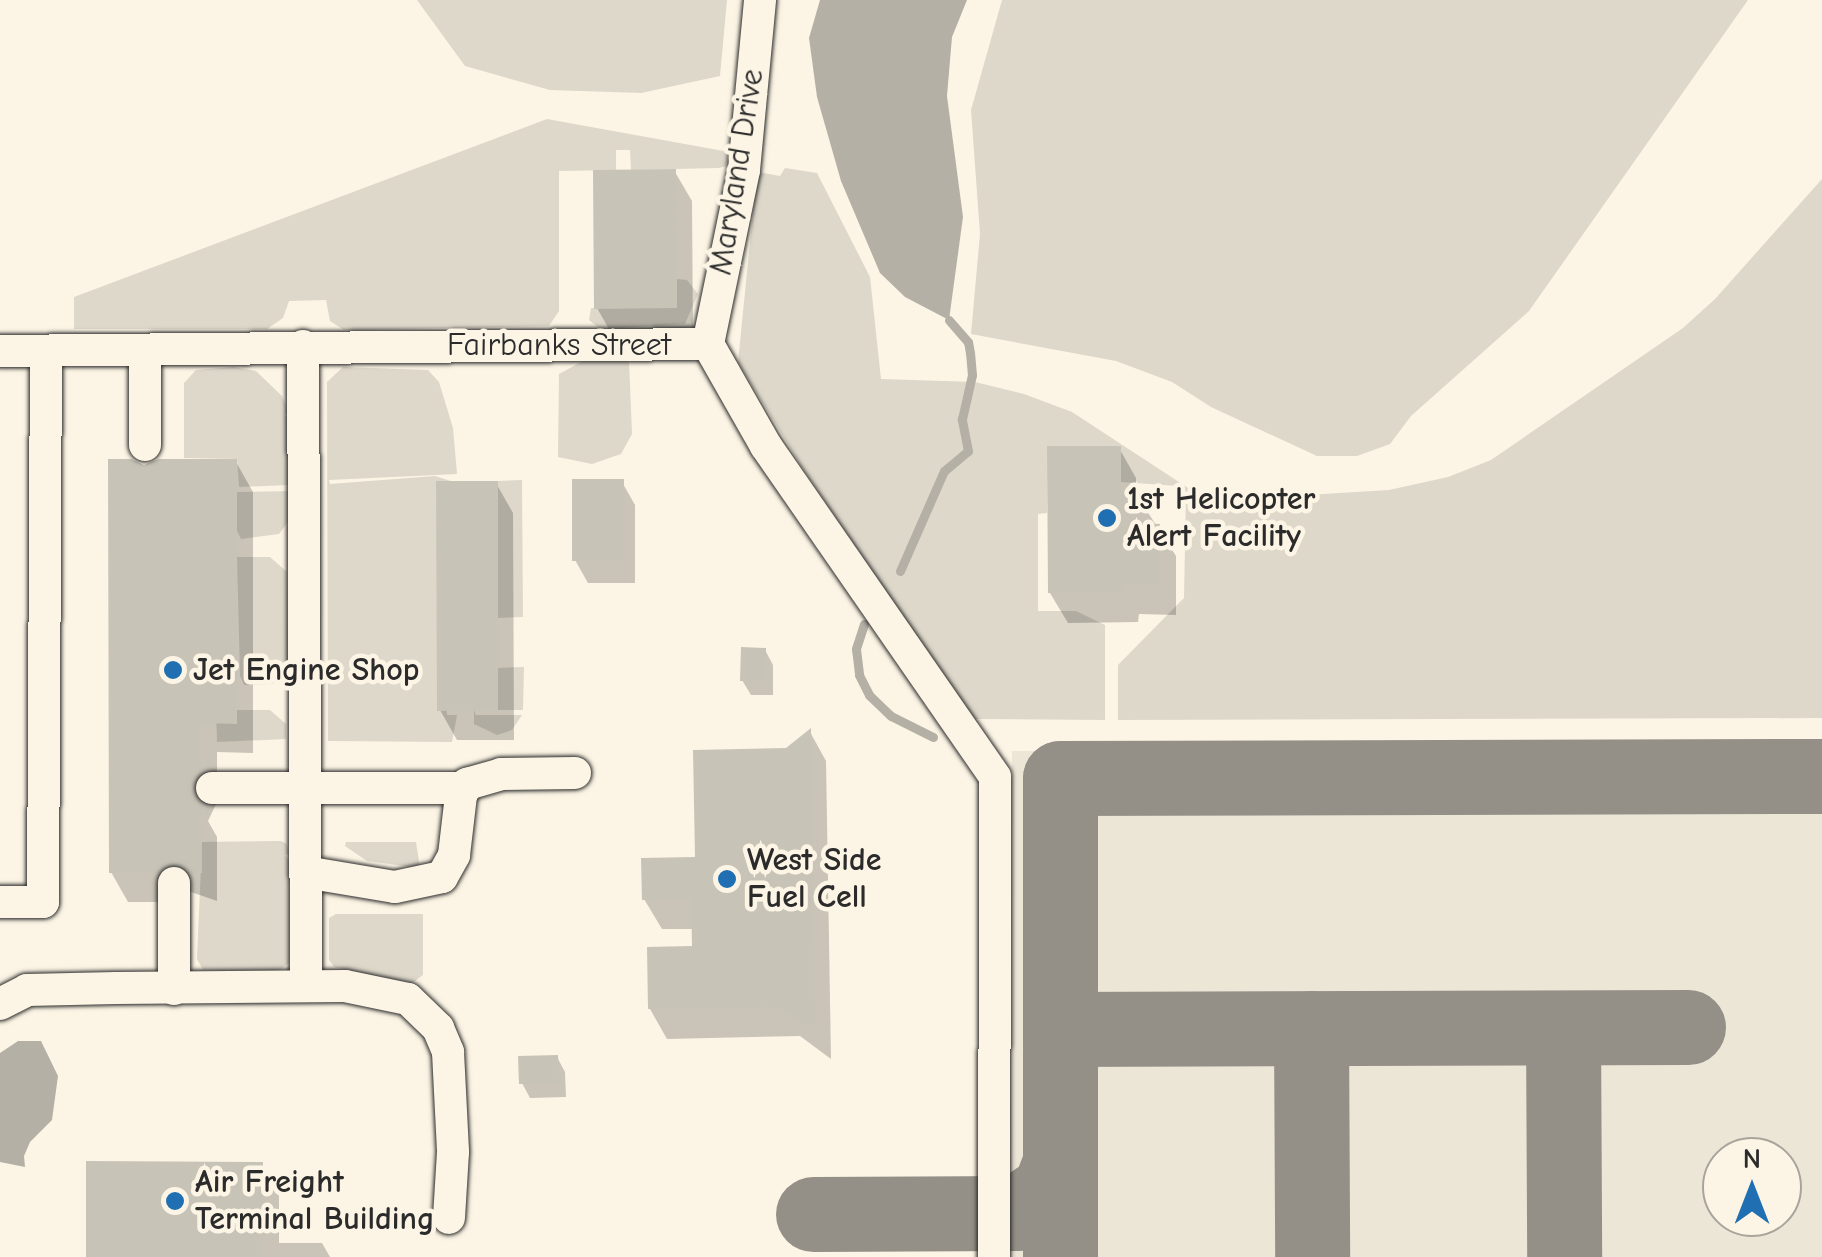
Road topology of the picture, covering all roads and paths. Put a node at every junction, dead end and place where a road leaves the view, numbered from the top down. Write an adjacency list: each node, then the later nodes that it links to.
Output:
1 (760, 0): 2 (street, Maryland Drive)
2 (708, 344): 3 (street, Fairbanks Street); 19 (street, Fairbanks Street)
3 (303, 346): 4 (street, Fairbanks Street); 9 (street)
4 (145, 350): 6 (street, Fairbanks Street); 7 (street)
5 (0, 351): 6 (street, Fairbanks Street)
6 (46, 351): 14 (street)
7 (145, 445)
8 (575, 773): 11 (street)
9 (304, 787): 10 (street); 11 (street); 12 (street)
10 (212, 788)
11 (465, 788): 12 (street)
12 (304, 872): 15 (street)
13 (174, 883): 16 (street)
14 (0, 902)
15 (306, 986): 16 (street); 18 (street)
16 (174, 989): 17 (street)
17 (0, 1004)
18 (450, 1218)
19 (994, 1257)

